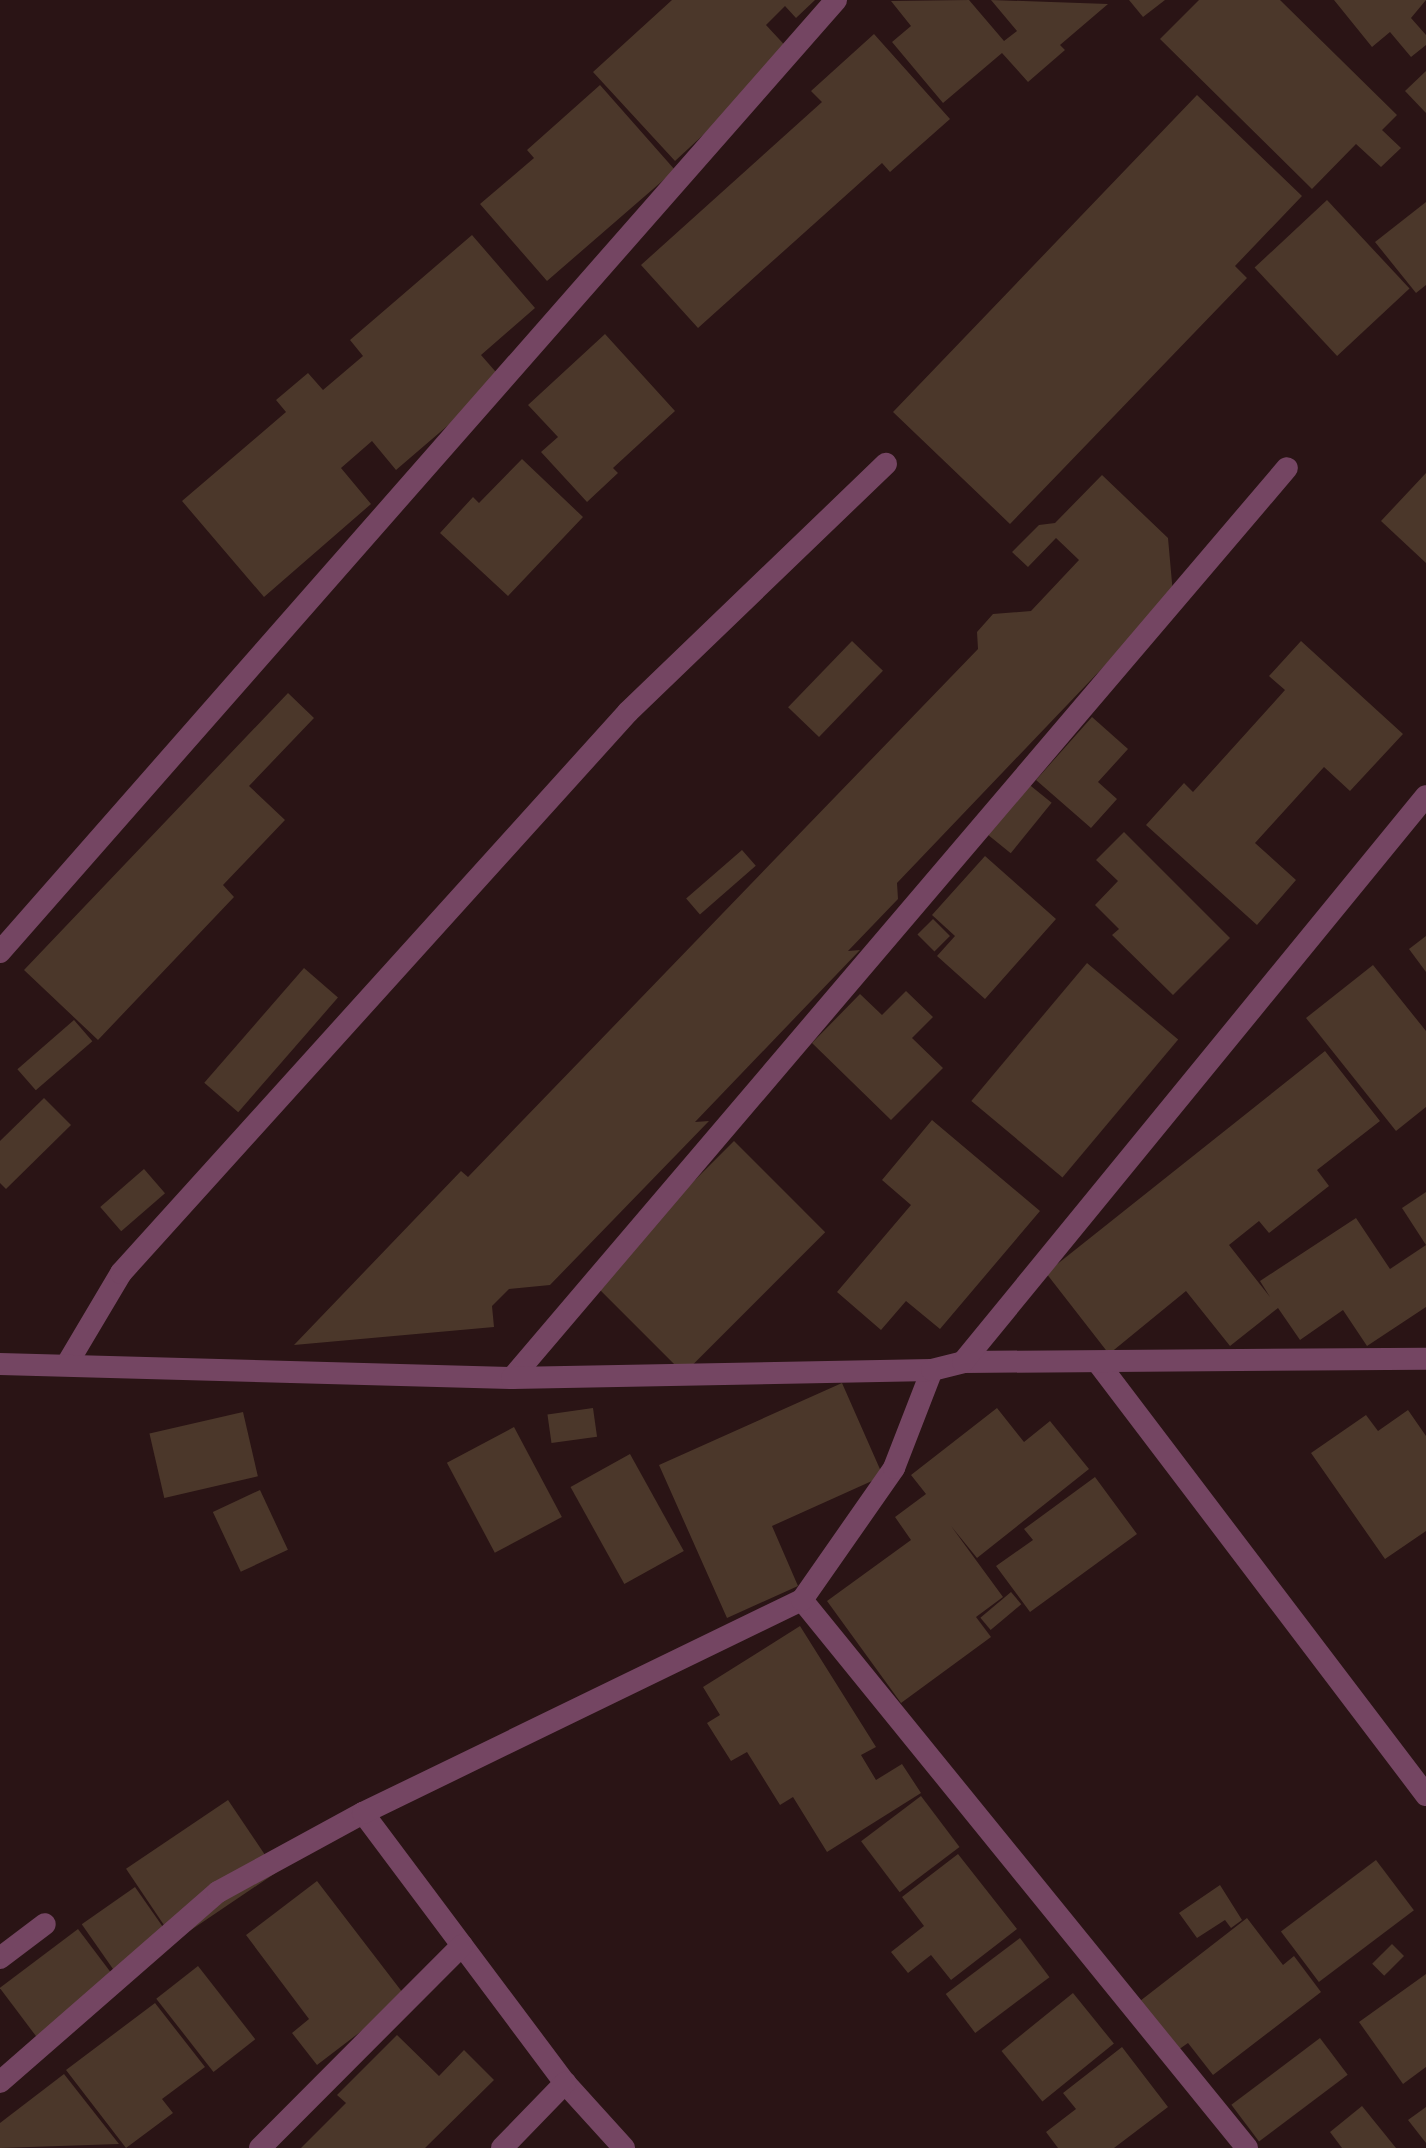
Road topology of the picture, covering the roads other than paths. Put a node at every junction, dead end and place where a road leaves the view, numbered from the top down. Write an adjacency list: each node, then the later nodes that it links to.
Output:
1 (836, 0): 5 (street)
2 (886, 464): 9 (street)
3 (1287, 468): 12 (street)
4 (1426, 796): 7 (street)
5 (0, 952)
6 (1426, 1359): 10 (street)
7 (963, 1362): 10 (street); 11 (street)
8 (0, 1364): 9 (street)
9 (67, 1364): 12 (street)
10 (1099, 1364): 14 (street)
11 (932, 1370): 12 (street); 13 (street)
12 (512, 1378)
13 (802, 1600): 15 (street); 24 (street)
14 (1426, 1795)
15 (363, 1813): 17 (street); 19 (street)
16 (45, 1924): 18 (street)
17 (462, 1945): 20 (street); 21 (street)
18 (0, 1958)
19 (0, 2082)
20 (565, 2083): 22 (street); 23 (street)
21 (260, 2148)
22 (502, 2148)
23 (624, 2148)
24 (1247, 2148)

